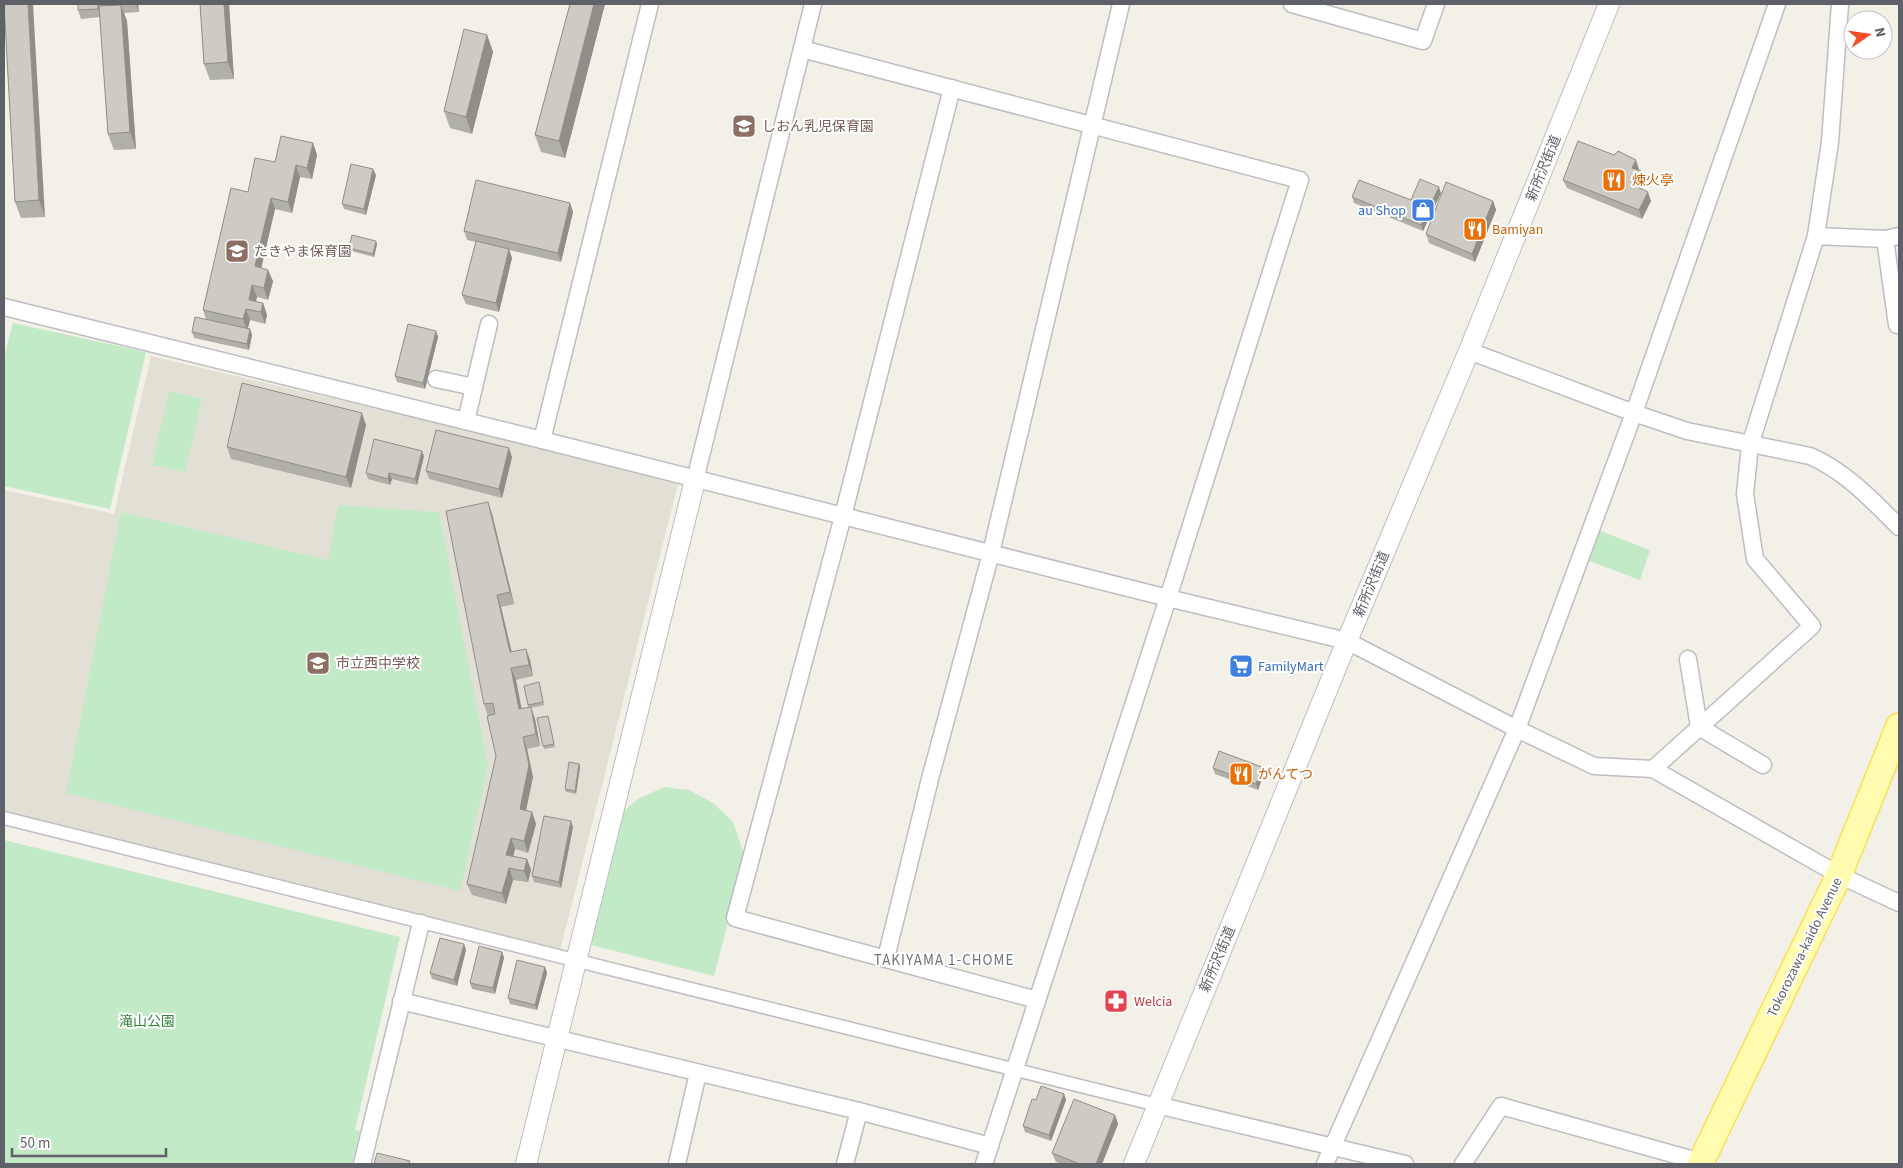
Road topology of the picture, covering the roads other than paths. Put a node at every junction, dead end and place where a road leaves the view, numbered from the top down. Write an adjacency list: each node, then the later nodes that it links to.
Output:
1 (650, 4): 22 (street)
2 (813, 4): 9 (street)
3 (1121, 4): 11 (street)
4 (1292, 4): 5 (street)
5 (1436, 4)
6 (1609, 4): 17 (street, 新所沢街道)
7 (1777, 4): 20 (street)
8 (1840, 4): 12 (street)
9 (802, 49): 10 (street); 24 (street)
10 (952, 88): 11 (street); 25 (street)
11 (1091, 125): 27 (street); 28 (street)
12 (1816, 236): 13 (street); 23 (street)
13 (1892, 238): 16 (street)
14 (4, 307): 21 (street)
15 (490, 324): 19 (street)
16 (1899, 324)
17 (1469, 351): 20 (street); 29 (street, 新所沢街道)
18 (436, 379): 19 (street)
19 (474, 387): 21 (street)
20 (1634, 414): 23 (street); 33 (street)
21 (466, 421): 22 (street)
22 (542, 440): 24 (street)
23 (1750, 445): 26 (street); 32 (street)
24 (695, 480): 25 (street); 41 (street)
25 (843, 516): 27 (street); 40 (street)
26 (1899, 527)
27 (991, 553): 28 (street); 40 (street)
28 (1168, 598): 29 (street); 42 (street)
29 (1347, 641): 33 (street); 47 (street, 新所沢街道)
30 (1688, 659): 32 (street)
31 (1899, 726): 37 (main road, Tokorozawa-kaido Avenue)
32 (1699, 727): 34 (street); 35 (street)
33 (1516, 729): 35 (street); 50 (street)
34 (1763, 766)
35 (1653, 769): 37 (street)
36 (4, 818): 39 (street)
37 (1839, 875): 38 (street); 51 (main road, Tokorozawa-kaido Avenue)
38 (1899, 903)
39 (421, 922): 41 (street); 43 (street)
40 (886, 958): 42 (street)
41 (576, 962): 44 (street); 45 (street)
42 (1037, 1000): 45 (street)
43 (401, 1001): 44 (street); 52 (street)
44 (557, 1039): 46 (street); 53 (street)
45 (1014, 1071): 47 (street); 49 (street)
46 (698, 1074): 48 (street); 54 (street)
47 (1157, 1105): 50 (street); 57 (street, 新所沢街道)
48 (860, 1111): 49 (street); 55 (street)
49 (990, 1146): 56 (street)
50 (1332, 1148): 58 (street); 59 (street)
51 (1700, 1163): 60 (street)
52 (362, 1164)
53 (526, 1164)
54 (677, 1164)
55 (845, 1164)
56 (984, 1164)
57 (1134, 1164)
58 (1325, 1164)
59 (1405, 1164)
60 (1463, 1164)

